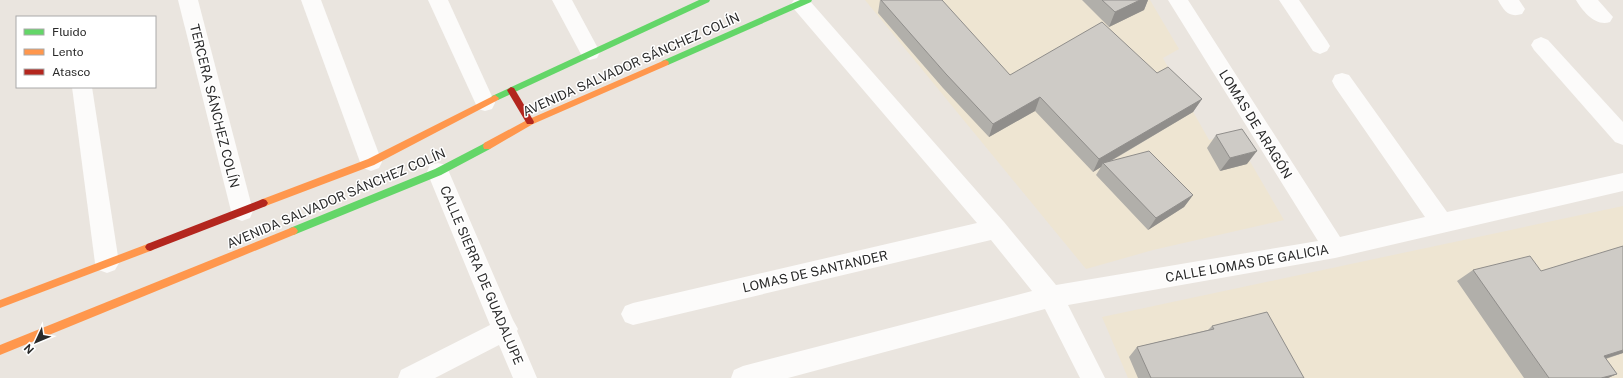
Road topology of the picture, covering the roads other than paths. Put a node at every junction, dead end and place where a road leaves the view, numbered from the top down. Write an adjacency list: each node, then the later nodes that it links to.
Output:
1 (188, 0): 23 (street, TERCERA SÁNCHEZ COLÍN)
2 (311, 0): 20 (street)
3 (438, 0): 17 (street)
4 (562, 0): 13 (street)
5 (1178, 0): 26 (street, LOMAS DE ARAGÓN)
6 (1289, 0): 12 (street)
7 (1586, 0): 10 (street)
8 (697, 2): 13 (street, AVENIDA SALVADOR SÁNCHEZ COLÍN)
9 (804, 2): 18 (street, AVENIDA SALVADOR SÁNCHEZ COLÍN); 25 (street)
10 (1603, 17)
11 (1541, 44): 19 (street)
12 (1320, 46)
13 (590, 52): 16 (street, AVENIDA SALVADOR SÁNCHEZ COLÍN)
14 (1342, 81): 24 (street)
15 (82, 88): 27 (street)
16 (511, 90): 17 (street, AVENIDA SALVADOR SÁNCHEZ COLÍN); 18 (street)
17 (485, 103): 20 (street, AVENIDA SALVADOR SÁNCHEZ COLÍN)
18 (530, 122): 21 (street, AVENIDA SALVADOR SÁNCHEZ COLÍN)
19 (1623, 136)
20 (371, 162): 23 (street, AVENIDA SALVADOR SÁNCHEZ COLÍN)
21 (438, 172): 31 (street, CALLE SIERRA DE GUADALUPE); 32 (street, AVENIDA SALVADOR SÁNCHEZ COLÍN)
22 (1623, 182): 24 (street, CALLE LOMAS DE GALICIA)
23 (242, 211): 27 (street, AVENIDA SALVADOR SÁNCHEZ COLÍN)
24 (1442, 223): 26 (street, CALLE LOMAS DE GALICIA)
25 (996, 229): 28 (street); 30 (street, LOMAS DE SANTANDER)
26 (1335, 248): 28 (street, CALLE LOMAS DE GALICIA)
27 (107, 263): 29 (street, AVENIDA SALVADOR SÁNCHEZ COLÍN)
28 (1051, 297): 35 (street); 36 (street)
29 (0, 304)
30 (633, 314)
31 (506, 329): 33 (street); 34 (street, CALLE SIERRA DE GUADALUPE)
32 (0, 350)
33 (410, 378)
34 (525, 378)
35 (743, 378)
36 (1093, 378)

